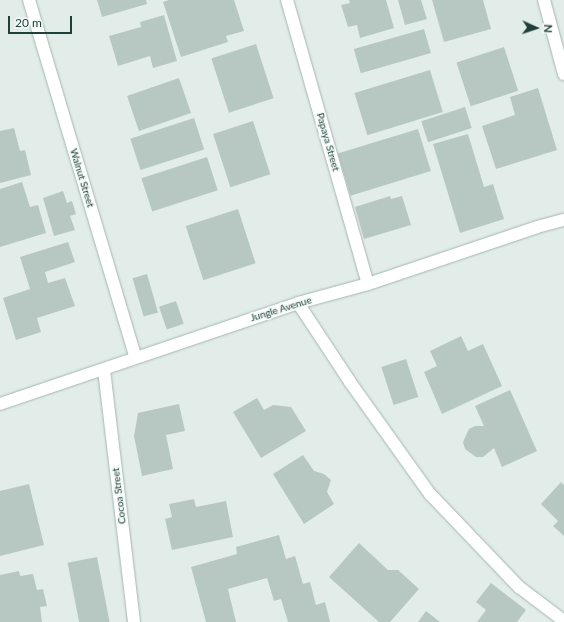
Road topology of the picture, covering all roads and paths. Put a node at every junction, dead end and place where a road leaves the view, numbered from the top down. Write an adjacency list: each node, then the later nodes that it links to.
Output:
1 (29, 0): 8 (street, Walnut Street)
2 (287, 0): 6 (street, Papaya Street)
3 (544, 0): 4 (street)
4 (564, 74)
5 (564, 220): 6 (street, Jungle Avenue)
6 (368, 284): 7 (street, Jungle Avenue)
7 (298, 303): 8 (street, Jungle Avenue); 11 (street)
8 (135, 356): 9 (street, Jungle Avenue)
9 (104, 370): 10 (street, Jungle Avenue); 12 (street, Cocoa Street)
10 (0, 404)
11 (564, 621)
12 (134, 622)

